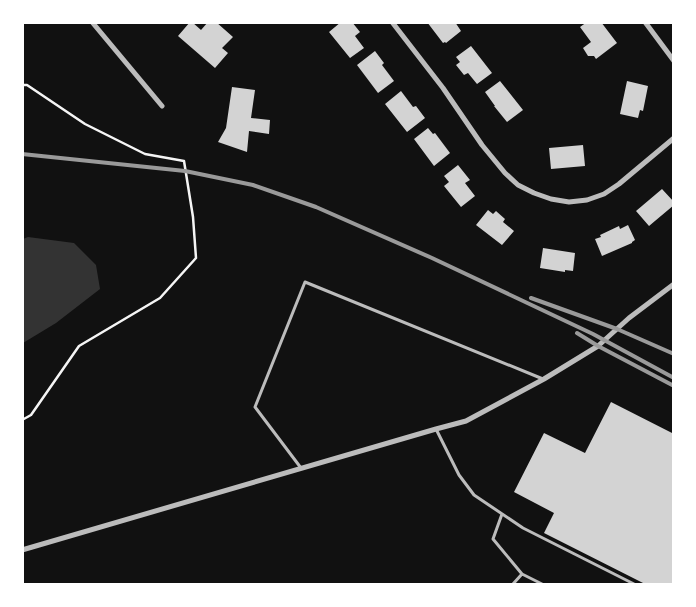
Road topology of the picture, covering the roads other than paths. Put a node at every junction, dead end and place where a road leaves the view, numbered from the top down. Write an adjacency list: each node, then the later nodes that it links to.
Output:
1 (92, 22): 5 (street)
2 (392, 22): 6 (street)
3 (645, 22): 4 (street)
4 (674, 62)
5 (162, 106)
6 (674, 138)
7 (674, 284): 8 (street)
8 (544, 379): 9 (street); 10 (lane)
9 (436, 429): 10 (street); 11 (lane)
10 (301, 468): 12 (street)
11 (502, 514): 13 (lane); 16 (lane)
12 (22, 550)
13 (522, 574): 14 (lane); 15 (lane)
14 (513, 584)
15 (542, 584)
16 (634, 584)

